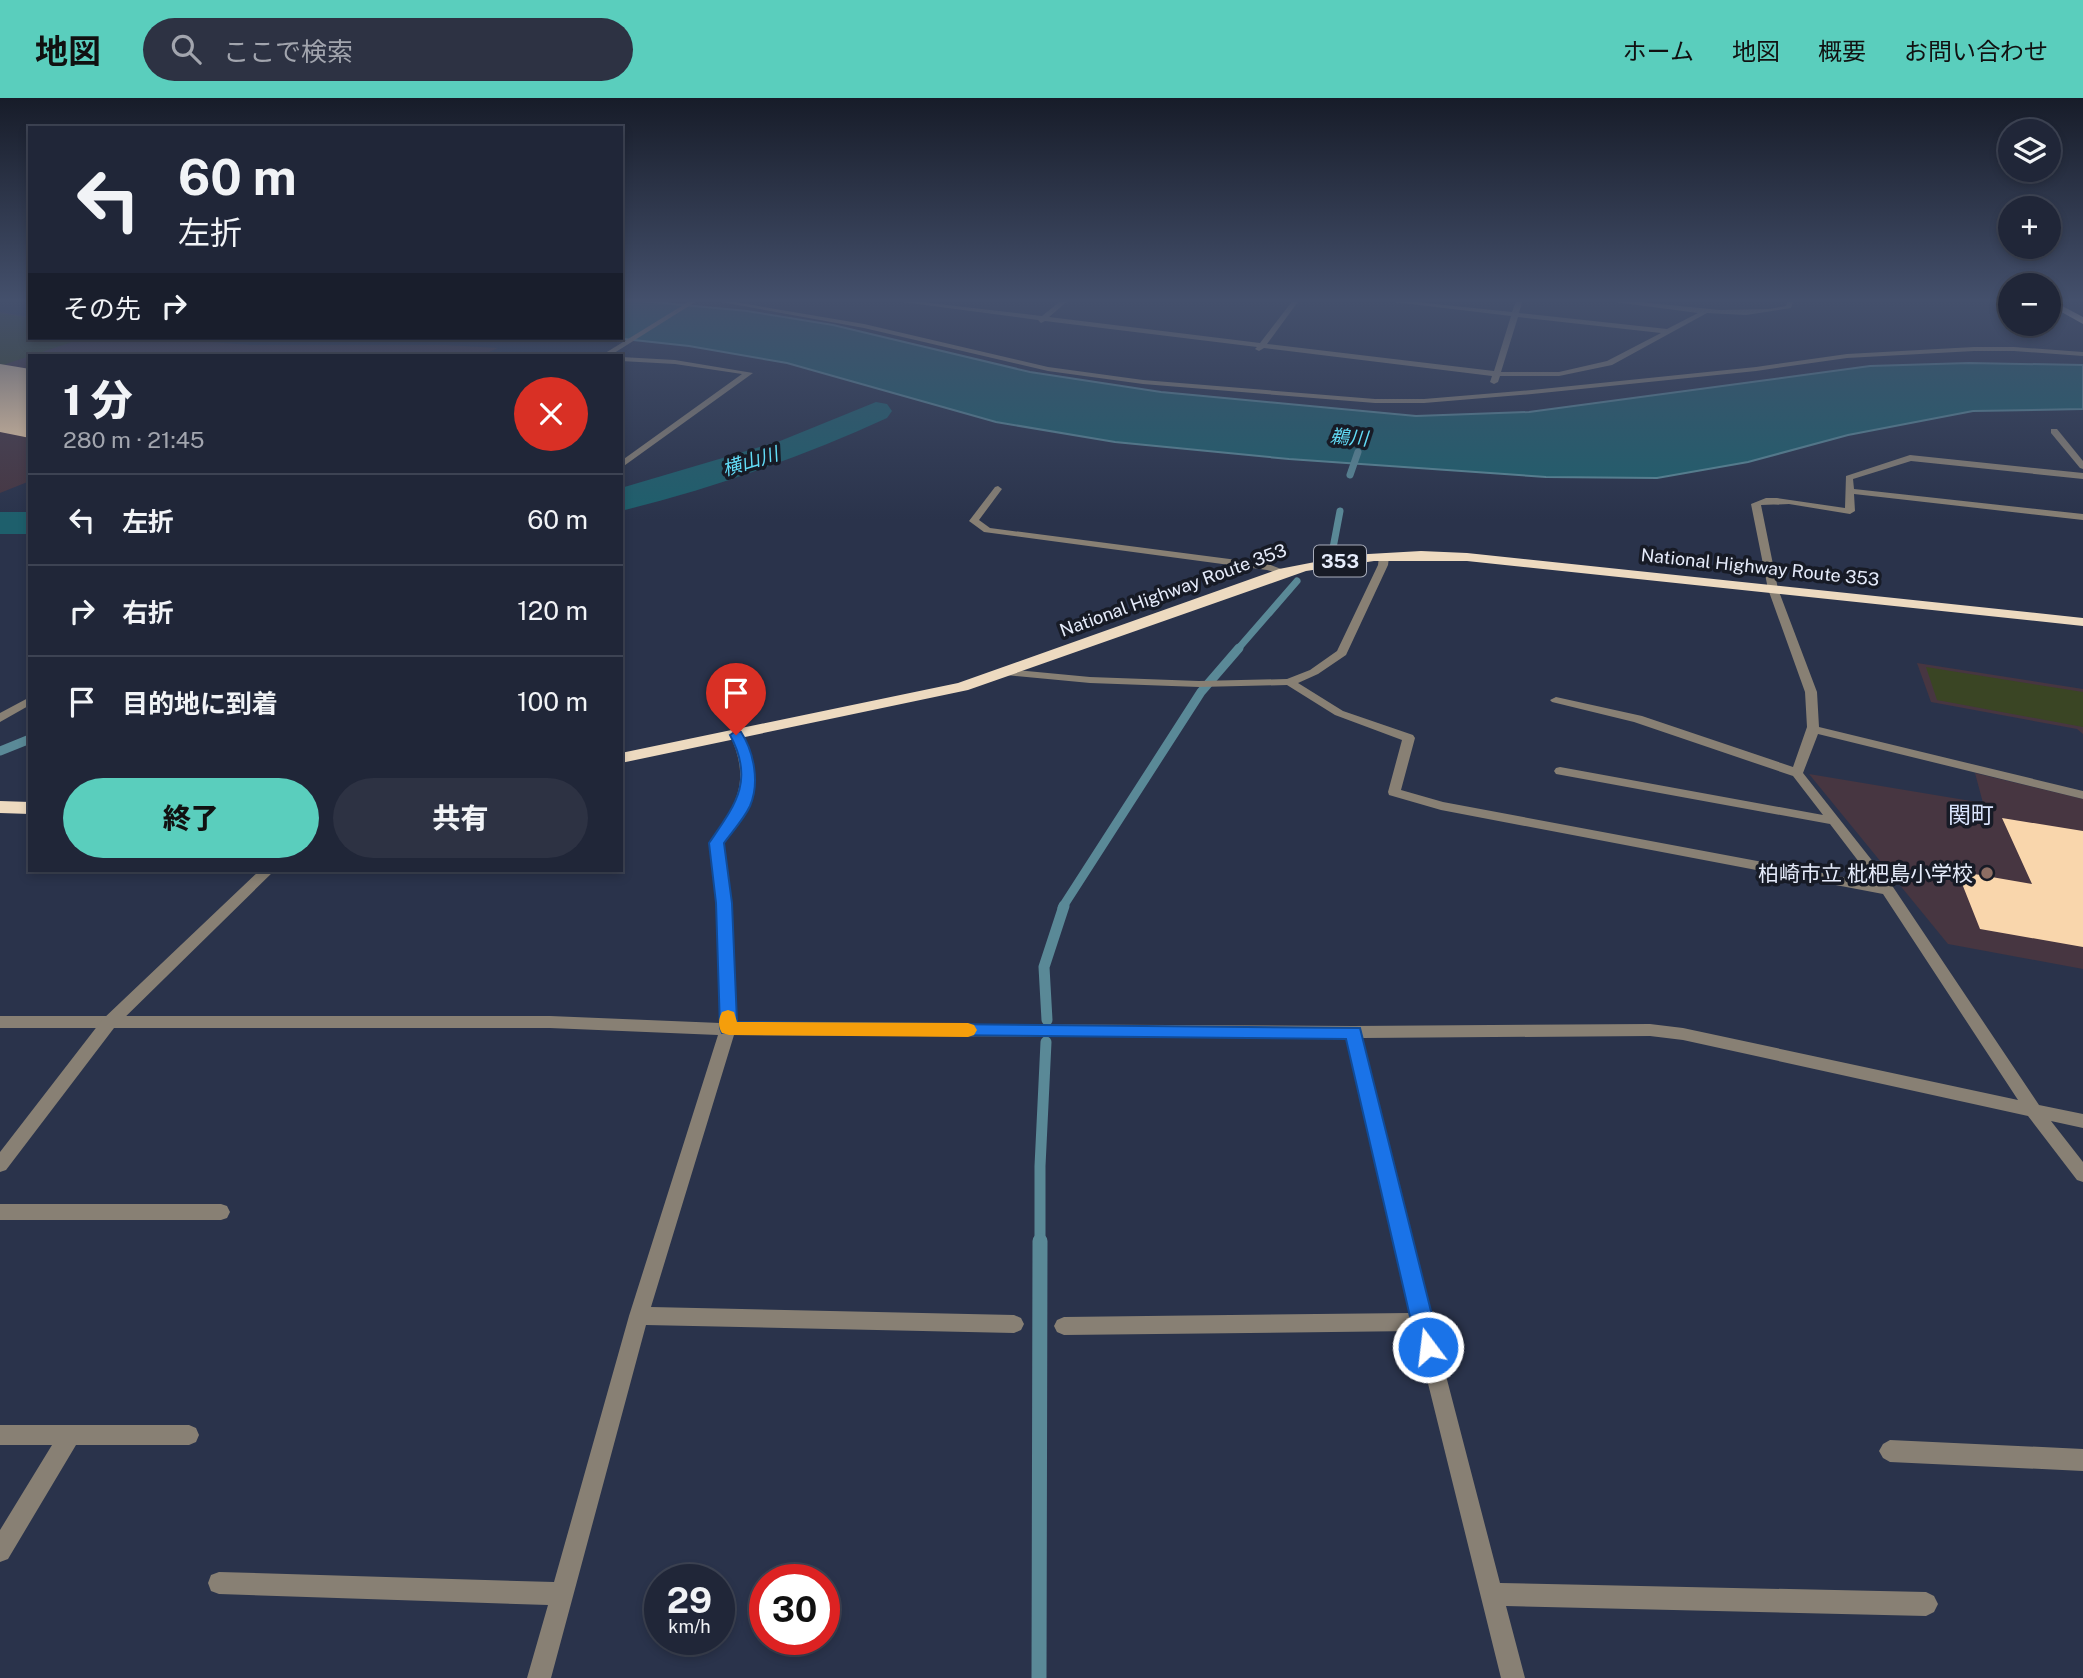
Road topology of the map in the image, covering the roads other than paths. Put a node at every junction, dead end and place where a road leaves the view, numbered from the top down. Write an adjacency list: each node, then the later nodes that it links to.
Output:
1 (747, 373): 9 (street)
2 (1075, 373): 5 (street)
3 (1485, 373): 6 (street)
4 (1550, 373): 6 (street)
5 (1720, 373)
6 (1497, 374): 7 (street)
7 (1493, 387)
8 (2054, 431): 10 (street)
9 (623, 465)
10 (2083, 467)
11 (2083, 475): 13 (street)
12 (998, 489): 16 (street)
13 (1850, 491): 14 (street); 17 (street)
14 (2083, 517)
15 (1384, 557): 16 (highway, National Highway Route 353 / 353); 17 (highway, National Highway Route 353 / 353); 20 (street)
16 (1283, 572): 19 (highway, National Highway Route 353 / 353)
17 (1774, 590): 18 (highway, National Highway Route 353 / 353); 24 (street)
18 (2083, 622)
19 (1006, 672): 20 (street); 25 (highway, National Highway Route 353 / 353)
20 (1289, 682): 34 (street)
21 (1556, 700): 28 (street)
22 (28, 701): 23 (street)
23 (0, 718)
24 (1813, 729): 28 (street); 29 (street)
25 (736, 735): 26 (highway, National Highway Route 353 / 353); 37 (street)
26 (623, 758)
27 (1560, 771): 32 (street)
28 (1797, 773): 32 (street)
29 (2083, 795)
30 (0, 807): 31 (highway)
31 (28, 808)
32 (1835, 821): 34 (street)
33 (266, 872): 36 (street)
34 (1888, 890): 39 (street)
35 (0, 1022): 36 (street)
36 (108, 1024): 37 (street); 41 (street)
37 (729, 1028): 38 (street); 45 (street)
38 (1353, 1032): 39 (street); 46 (street)
39 (2034, 1111): 40 (street); 42 (street)
40 (2083, 1121)
41 (0, 1164)
42 (2083, 1175)
43 (221, 1212): 44 (street)
44 (0, 1213)
45 (639, 1315): 47 (street); 56 (street)
46 (1422, 1322): 48 (street); 57 (street)
47 (1014, 1324)
48 (1064, 1326)
49 (0, 1435): 50 (street)
50 (70, 1435): 51 (street); 54 (street)
51 (189, 1435)
52 (1890, 1451): 53 (street)
53 (2083, 1460)
54 (0, 1551)
55 (219, 1583): 56 (street)
56 (563, 1594): 59 (street)
57 (1493, 1594): 58 (street); 60 (street)
58 (1926, 1604)
59 (539, 1678)
60 (1513, 1678)

